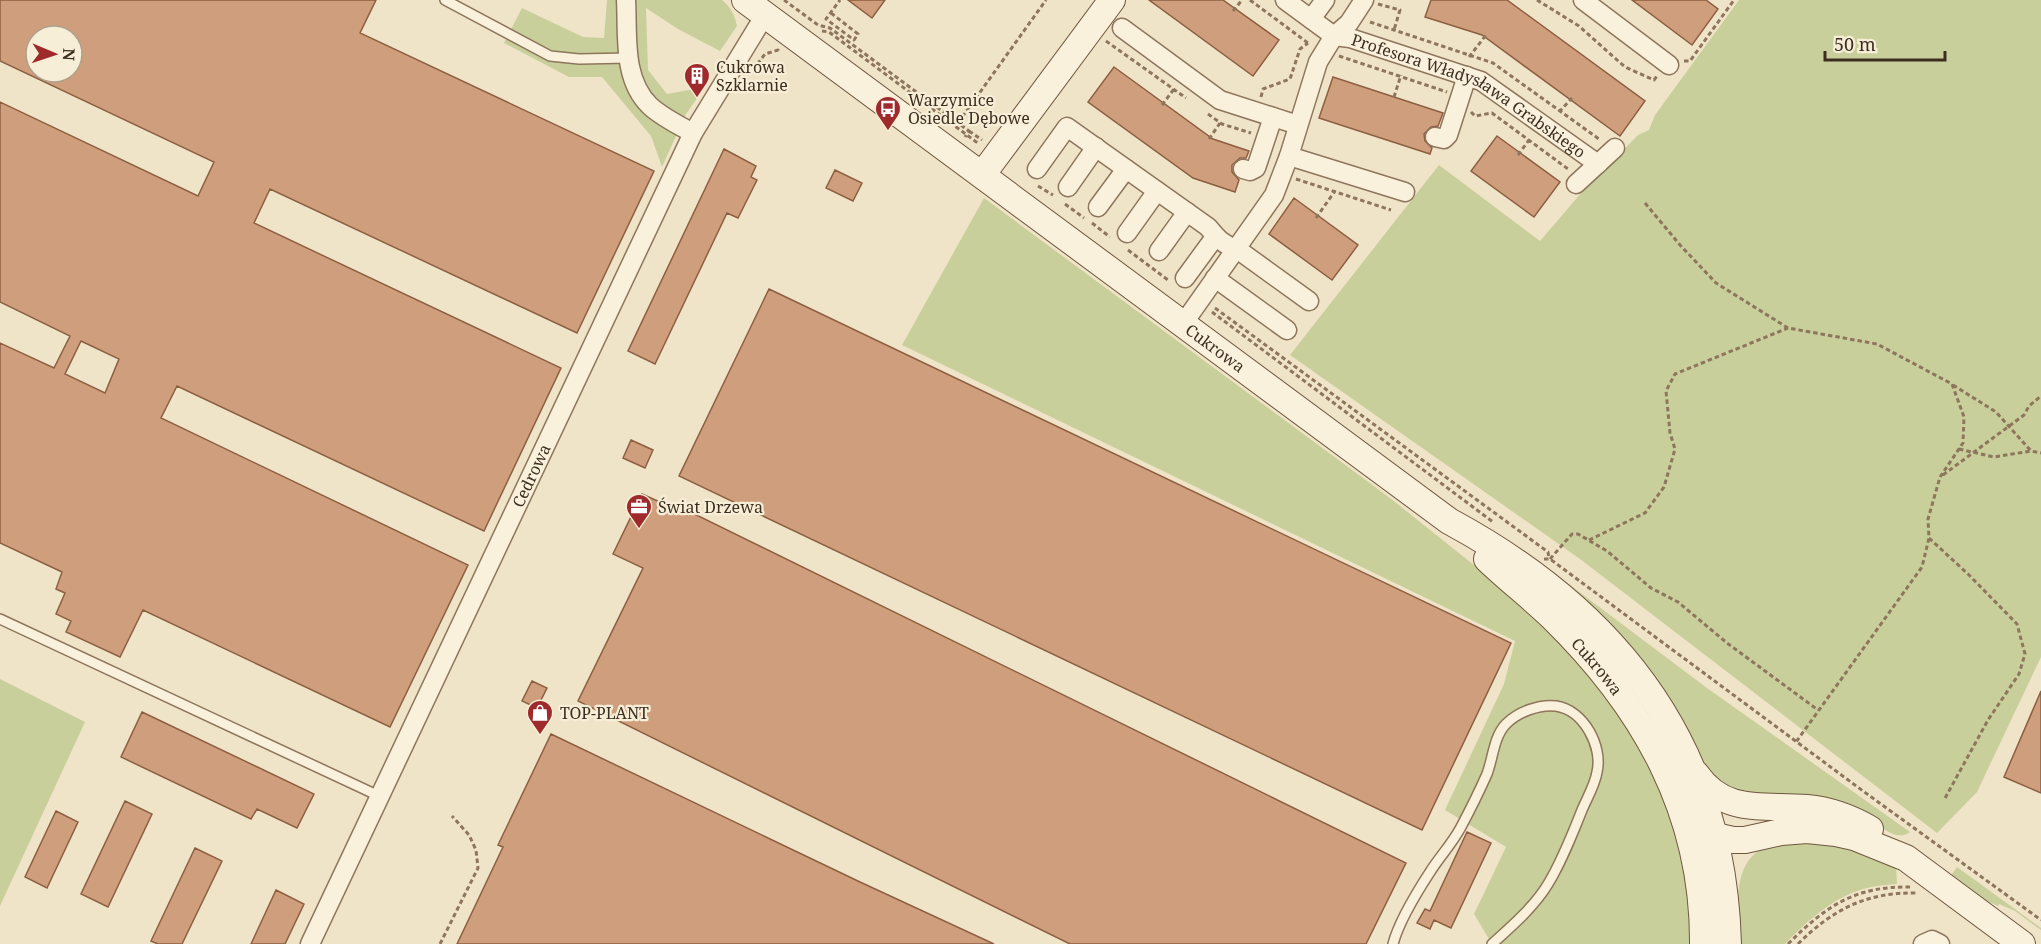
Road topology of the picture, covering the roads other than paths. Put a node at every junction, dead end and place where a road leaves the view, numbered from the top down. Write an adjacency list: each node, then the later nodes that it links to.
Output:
1 (445, 0): 12 (lane)
2 (626, 0): 12 (street)
3 (1112, 0): 22 (street)
4 (1285, 0): 9 (street, Profesora Władysława Grabskiego)
5 (1325, 0): 9 (street)
6 (1583, 0): 13 (street)
7 (1369, 1): 11 (street, Profesora Władysława Grabskiego)
8 (762, 5): 17 (street, Cedrowa); 22 (street, Cukrowa)
9 (1311, 19): 11 (street, Profesora Władysława Grabskiego)
10 (1122, 28): 15 (street)
11 (1334, 36): 14 (street, Profesora Władysława Grabskiego); 16 (street, Profesora Władysława Grabskiego)
12 (629, 57): 17 (street)
13 (1668, 64)
14 (1462, 74): 18 (street); 23 (street, Profesora Władysława Grabskiego)
15 (1264, 115): 16 (street); 25 (street)
16 (1298, 125): 21 (street, Profesora Władysława Grabskiego)
17 (693, 133): 45 (street, Cedrowa)
18 (1435, 137)
19 (1096, 147): 24 (street); 26 (street); 30 (street)
20 (1615, 148): 23 (street)
21 (1293, 157): 29 (street); 35 (street, Profesora Władysława Grabskiego)
22 (992, 161): 40 (street, Cukrowa)
23 (1598, 164): 27 (street)
24 (1126, 169): 28 (street); 32 (street)
25 (1243, 169)
26 (1038, 178)
27 (1579, 181)
28 (1157, 191): 31 (street); 34 (street)
29 (1405, 192)
30 (1062, 195)
31 (1187, 212): 33 (street); 36 (street)
32 (1094, 213)
33 (1215, 237): 35 (street); 37 (street)
34 (1126, 243)
35 (1237, 249): 38 (street, Profesora Władysława Grabskiego); 39 (street)
36 (1158, 259)
37 (1185, 278)
38 (1215, 278): 40 (street, Profesora Władysława Grabskiego); 41 (street)
39 (1309, 301)
40 (1183, 324): 42 (street, Cukrowa)
41 (1287, 330)
42 (1449, 521): 44 (street, Cukrowa); 46 (street, Cukrowa)
43 (0, 619): 45 (lane)
44 (1691, 767): 47 (street, Cukrowa); 49 (street, Cukrowa)
45 (379, 796): 52 (street, Cedrowa)
46 (1677, 800): 49 (street, Cukrowa); 51 (street)
47 (1765, 808): 49 (street, Cukrowa); 50 (street, Cukrowa)
48 (1781, 832): 49 (street, Cukrowa); 50 (street, Cukrowa); 56 (street)
49 (1714, 836): 51 (street); 56 (street)
50 (1906, 858): 59 (street, Cukrowa)
51 (1700, 890): 55 (street)
52 (310, 944)
53 (1393, 944): 54 (lane)
54 (1492, 944)
55 (1703, 944)
56 (1728, 944)
57 (1923, 944): 58 (street)
58 (1940, 944)
59 (2021, 944)

